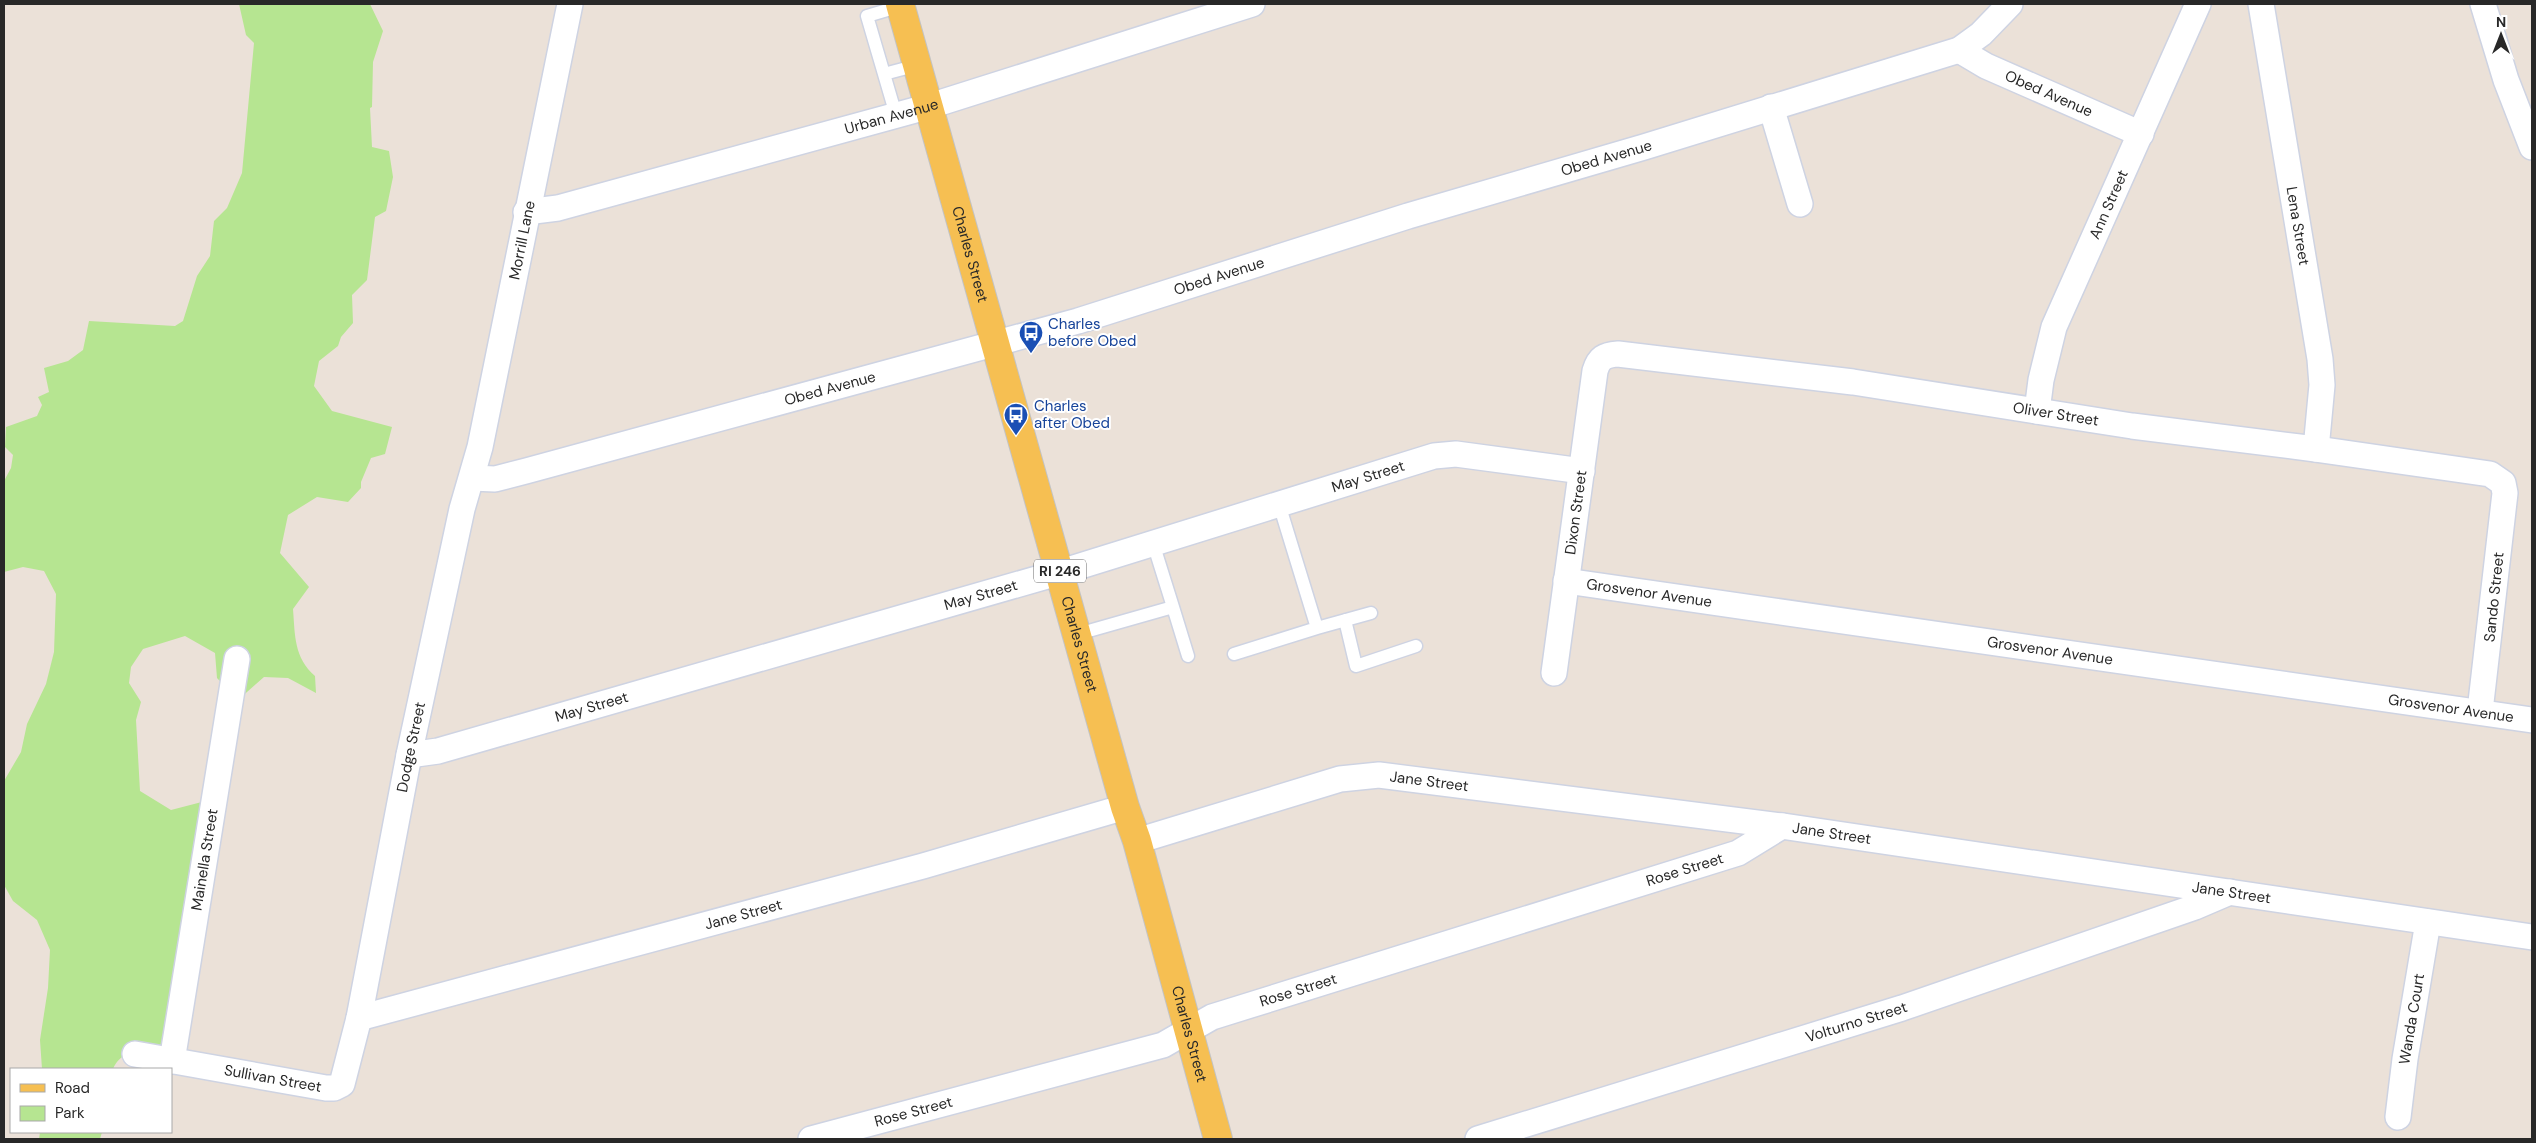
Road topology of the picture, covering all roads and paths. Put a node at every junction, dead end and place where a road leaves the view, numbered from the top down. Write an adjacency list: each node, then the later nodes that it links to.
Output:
1 (570, 4): 18 (street, Morrill Lane)
2 (1252, 4): 11 (street, Urban Avenue)
3 (2010, 4): 8 (street, Obed Avenue)
4 (2198, 4): 15 (street, Ann Street)
5 (2261, 4): 22 (street, Lena Street)
6 (2483, 4): 14 (street)
7 (901, 5): 9 (main road, Charles Street / RI 246); 10 (lane)
8 (1959, 50): 12 (street, Obed Avenue); 15 (street, Obed Avenue)
9 (918, 65): 10 (lane); 11 (main road, Charles Street / RI 246)
10 (884, 74): 13 (lane)
11 (930, 106): 13 (street, Urban Avenue); 19 (main road, Charles Street / RI 246)
12 (1771, 108): 17 (street); 19 (street, Obed Avenue)
13 (896, 115): 18 (street, Urban Avenue)
14 (2526, 117): 16 (street)
15 (2142, 134): 21 (street, Ann Street)
16 (2532, 146)
17 (1800, 204)
18 (526, 212): 24 (street, Morrill Lane)
19 (996, 342): 24 (street, Obed Avenue); 28 (main road, Charles Street / RI 246)
20 (1605, 355): 21 (street, Oliver Street); 23 (street, Dixon Street)
21 (2037, 411): 22 (street, Oliver Street)
22 (2316, 449): 25 (street, Oliver Street)
23 (1582, 471): 26 (street, May Street); 29 (street, Dixon Street)
24 (472, 478): 42 (street, Dodge Street)
25 (2503, 483): 40 (street, Sando Street)
26 (1279, 504): 27 (street, May Street); 33 (lane)
27 (1154, 543): 28 (street, May Street); 30 (lane)
28 (1061, 572): 34 (main road, Charles Street / RI 246); 42 (street, May Street)
29 (1566, 581): 39 (street, Dixon Street); 40 (street, Grosvenor Avenue)
30 (1173, 607): 34 (lane); 37 (lane)
31 (1371, 613): 32 (lane)
32 (1345, 620): 33 (lane); 35 (lane)
33 (1317, 628): 36 (lane)
34 (1078, 634): 43 (main road, Charles Street / RI 246)
35 (1416, 646)
36 (1234, 654)
37 (1188, 656)
38 (237, 660): 52 (street, Mainella Street)
39 (1554, 673)
40 (2480, 711): 41 (street, Grosvenor Avenue)
41 (2532, 720)
42 (409, 755): 49 (street, Dodge Street)
43 (1125, 807): 45 (main road, Charles Street / RI 246); 49 (street, Jane Street)
44 (1782, 826): 45 (street, Jane Street); 46 (street, Jane Street); 50 (street, Rose Street)
45 (1137, 841): 50 (main road, Charles Street / RI 246)
46 (2230, 892): 47 (street, Jane Street); 56 (street, Volturno Street)
47 (2428, 922): 48 (street, Jane Street); 53 (street, Wanda Court)
48 (2532, 937)
49 (359, 1018): 52 (street, Sullivan Street)
50 (1188, 1032): 54 (street, Rose Street); 55 (main road, Charles Street / RI 246)
51 (134, 1054): 52 (street, Sullivan Street)
52 (172, 1061)
53 (2398, 1117)
54 (811, 1139)
55 (1218, 1139)
56 (1478, 1139)

